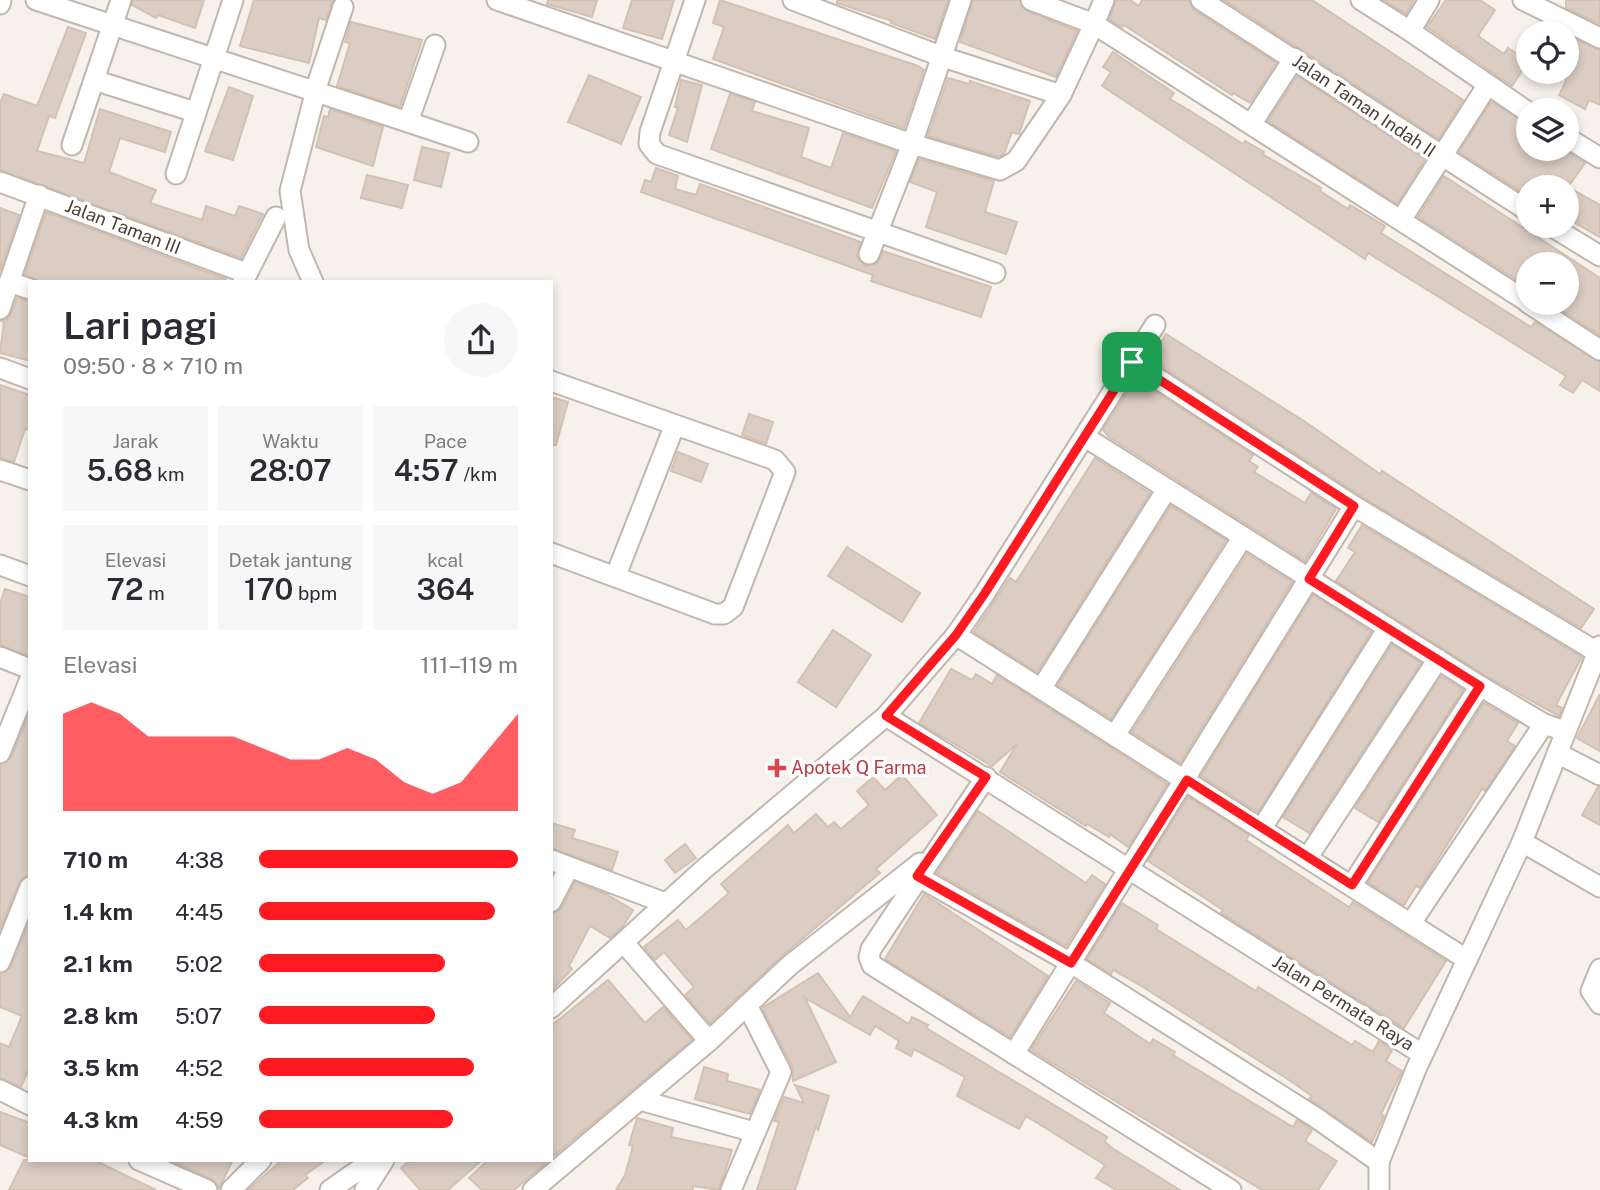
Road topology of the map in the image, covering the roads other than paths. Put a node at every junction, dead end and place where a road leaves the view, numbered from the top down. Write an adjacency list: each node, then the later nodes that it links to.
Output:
1 (36, 0): 16 (street)
2 (121, 0): 16 (street)
3 (233, 0): 20 (street)
4 (695, 0): 23 (street)
5 (793, 0): 21 (street)
6 (961, 0): 21 (street)
7 (1031, 0): 15 (street)
8 (1104, 0): 15 (street)
9 (1201, 0): 22 (street, Jalan Taman Indah II)
10 (1361, 0): 17 (street)
11 (1429, 0): 17 (street)
12 (1523, 0): 18 (street)
13 (508, 2): 23 (street)
14 (343, 7): 26 (street)
15 (1094, 24): 27 (street); 31 (street)
16 (112, 25): 20 (street); 24 (street)
17 (1410, 31): 25 (street)
18 (1600, 38)
19 (435, 45): 30 (street)
20 (216, 54): 26 (street); 29 (street)
21 (943, 57): 27 (street); 33 (street)
22 (1294, 58): 31 (street); 36 (street, Jalan Taman Indah II)
23 (673, 63): 33 (street); 44 (street)
24 (94, 80): 29 (street); 34 (street)
25 (1487, 86): 28 (street); 36 (street)
26 (315, 93): 30 (street); 50 (street)
27 (1061, 95): 33 (street)
28 (1516, 104)
29 (195, 112): 38 (street)
30 (408, 122): 32 (street)
31 (1252, 123): 43 (street)
32 (468, 142)
33 (912, 144): 44 (street)
34 (72, 145)
35 (1579, 145): 37 (street)
36 (1441, 158): 41 (street, Jalan Taman Indah II); 43 (street)
37 (1600, 159)
38 (176, 174)
39 (0, 182): 40 (street, Jalan Taman III)
40 (39, 195): 49 (street, Jalan Taman III); 51 (street)
41 (1516, 204)
42 (276, 217): 49 (street)
43 (1401, 220): 53 (street)
44 (878, 232): 46 (street); 48 (street)
45 (1571, 238): 47 (street)
46 (869, 254)
47 (1600, 256)
48 (995, 273)
49 (245, 278)
50 (312, 280)
51 (9, 282): 52 (street); 54 (street)
52 (28, 288)
53 (1516, 295)
54 (0, 309)
55 (1546, 315): 57 (street)
56 (1155, 326): 58 (street)
57 (1600, 350)
58 (1132, 362): 63 (street); 67 (street)
59 (0, 368): 60 (street)
60 (28, 378)
61 (553, 382): 62 (street)
62 (674, 427): 72 (street); 72 (street)
63 (1085, 437): 66 (street); 75 (street)
64 (0, 470): 65 (street)
65 (28, 479)
66 (1167, 489): 68 (street); 82 (street)
67 (1354, 506): 73 (street); 76 (street)
68 (1243, 537): 73 (street); 86 (street)
69 (553, 554): 72 (street)
70 (0, 565): 71 (street)
71 (28, 575)
72 (616, 575)
73 (1309, 579): 74 (street); 91 (street)
74 (1388, 628): 78 (street); 92 (street)
75 (956, 635): 82 (street); 83 (street)
76 (1599, 649): 85 (street, Jalan Permata Raya)
77 (0, 657): 79 (street)
78 (1438, 659): 81 (street); 95 (street)
79 (28, 667)
80 (28, 684): 87 (street)
81 (1480, 686): 84 (street); 99 (street)
82 (1041, 689): 86 (street)
83 (886, 716): 90 (street, Jalan Permata Raya); 103 (street)
84 (1545, 724): 85 (street); 104 (street)
85 (1565, 732): 88 (street, Jalan Permata Raya)
86 (1115, 735): 91 (street)
87 (0, 752)
88 (1557, 753): 89 (street); 93 (street, Jalan Permata Raya)
89 (1600, 775)
90 (986, 777): 94 (street); 97 (street, Jalan Permata Raya)
91 (1187, 780): 92 (street); 97 (street)
92 (1262, 828): 95 (street)
93 (1522, 842): 100 (street); 106 (street, Jalan Permata Raya)
94 (932, 853): 98 (street); 111 (street)
95 (1308, 857): 99 (street)
96 (560, 864): 102 (street); 103 (street)
97 (1129, 869): 108 (street); 115 (street, Jalan Permata Raya)
98 (917, 876): 108 (street); 114 (street)
99 (1352, 885): 104 (street)
100 (1600, 887)
101 (28, 892): 107 (street)
102 (553, 894)
103 (665, 903): 105 (street)
104 (1411, 923): 106 (street)
105 (624, 943): 112 (street); 113 (street)
106 (1466, 959): 115 (street, Jalan Permata Raya)
107 (0, 962)
108 (1071, 963): 114 (street); 122 (street)
109 (1600, 969): 110 (street)
110 (1600, 1004)
111 (747, 1005): 113 (street); 119 (street)
112 (553, 1006)
113 (709, 1041): 118 (street)
114 (1014, 1054): 131 (street)
115 (1422, 1054): 122 (street)
116 (0, 1090): 117 (street)
117 (28, 1099)
118 (640, 1100): 119 (street); 129 (street)
119 (754, 1132): 130 (street)
120 (370, 1162): 127 (street)
121 (383, 1162): 128 (street)
122 (1379, 1162): 132 (street)
123 (151, 1163): 125 (street)
124 (256, 1163): 126 (street)
125 (207, 1190)
126 (231, 1190)
127 (330, 1190)
128 (365, 1190)
129 (533, 1190)
130 (731, 1190)
131 (1231, 1190)
132 (1379, 1190)

